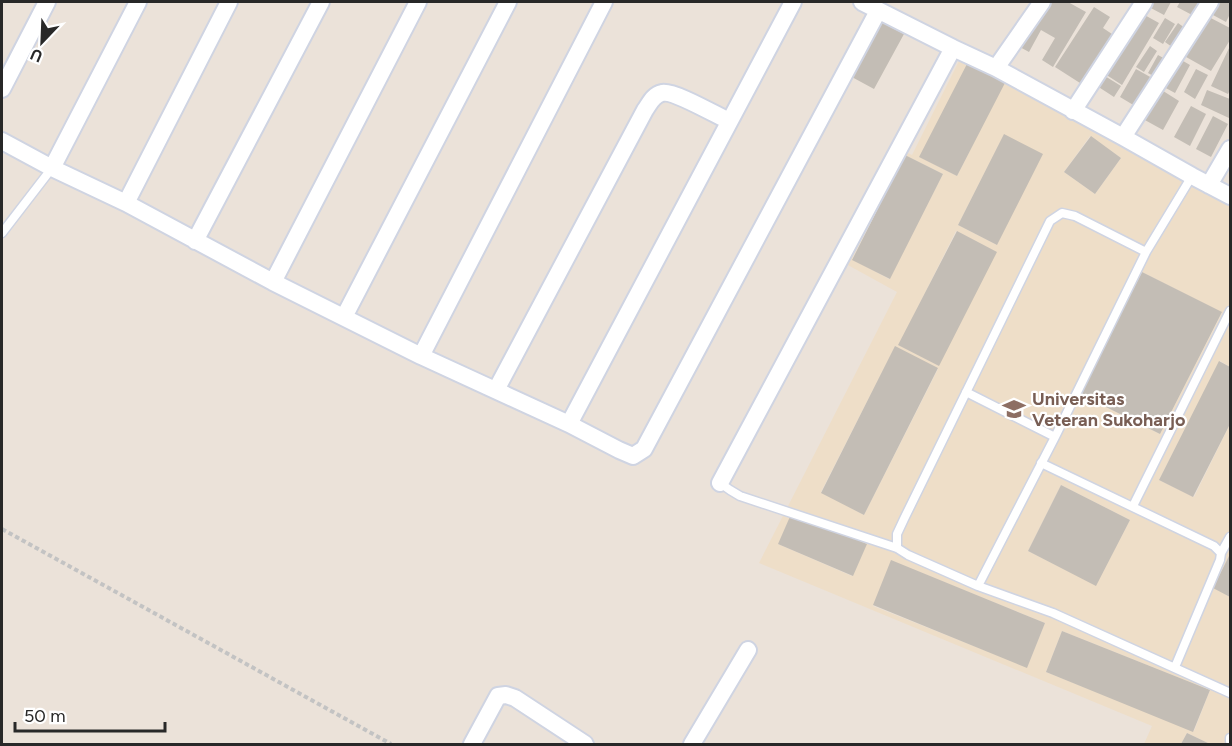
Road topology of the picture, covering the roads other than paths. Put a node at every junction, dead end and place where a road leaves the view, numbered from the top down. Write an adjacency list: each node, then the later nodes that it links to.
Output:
1 (47, 2): 16 (street)
2 (138, 2): 22 (street)
3 (229, 2): 26 (street)
4 (321, 2): 28 (street)
5 (418, 2): 30 (street)
6 (508, 2): 32 (street)
7 (604, 2): 33 (street)
8 (793, 2): 18 (street)
9 (861, 2): 13 (street)
10 (1042, 2): 15 (street)
11 (1144, 2): 17 (street)
12 (1210, 2): 19 (street)
13 (878, 11): 14 (street); 36 (street)
14 (953, 48): 15 (street); 39 (street)
15 (996, 68): 17 (street)
16 (2, 89)
17 (1073, 111): 19 (street)
18 (729, 121): 34 (street); 36 (street)
19 (1123, 137): 23 (street)
20 (2, 141): 22 (street)
21 (1230, 149): 24 (street)
22 (52, 168): 26 (street); 27 (lane)
23 (1192, 176): 24 (street); 29 (lane)
24 (1209, 185): 25 (street)
25 (1230, 196)
26 (126, 203): 28 (street)
27 (2, 232)
28 (195, 241): 30 (street)
29 (1146, 252): 35 (lane); 37 (lane)
30 (273, 282): 32 (street)
31 (1230, 315): 40 (lane)
32 (344, 317): 33 (street)
33 (421, 356): 34 (street)
34 (496, 390): 36 (street)
35 (966, 392): 37 (lane); 42 (lane)
36 (569, 424)
37 (1054, 437): 38 (lane)
38 (1041, 463): 40 (lane); 44 (lane)
39 (720, 483): 42 (lane)
40 (1133, 506): 43 (lane)
41 (1230, 537): 43 (lane)
42 (897, 548): 44 (lane)
43 (1221, 553): 46 (lane)
44 (978, 586): 46 (lane)
45 (748, 650): 50 (street)
46 (1175, 667): 47 (lane)
47 (1230, 693)
48 (472, 744): 49 (street)
49 (585, 744)
50 (692, 744)

